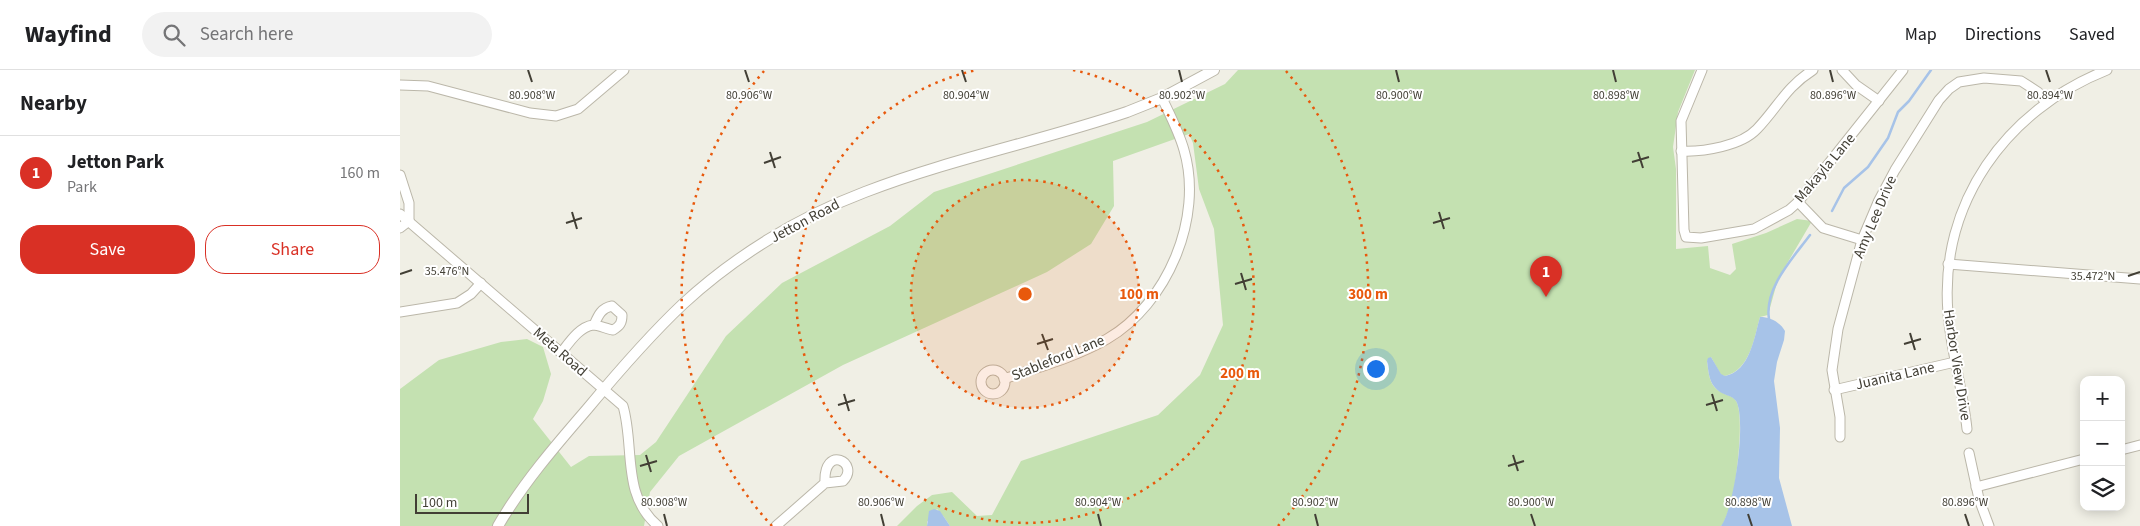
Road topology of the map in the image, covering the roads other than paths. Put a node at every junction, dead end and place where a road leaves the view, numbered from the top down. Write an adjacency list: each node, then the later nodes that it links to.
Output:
1 (624, 70): 8 (street)
2 (1214, 70): 9 (street, Jetton Road)
3 (1702, 70): 12 (street, Makayla Lane)
4 (1813, 70): 12 (street)
5 (1842, 70): 10 (street)
6 (1903, 70): 10 (street, Makayla Lane)
7 (2107, 70): 11 (street, Harbor View Drive)
8 (400, 85)
9 (1162, 98): 26 (street, Stableford Lane); 27 (street, Jetton Road)
10 (1879, 101): 14 (street, Makayla Lane)
11 (2046, 103): 18 (street, Amy Lee Drive); 19 (street, Harbor View Drive)
12 (1681, 151): 14 (street, Makayla Lane)
13 (400, 175): 16 (street)
14 (1798, 202): 18 (street)
15 (400, 214): 16 (street, Meta Road)
16 (409, 221): 17 (street); 21 (street, Meta Road)
17 (400, 228)
18 (1862, 240): 28 (street, Amy Lee Drive)
19 (1948, 264): 20 (street); 25 (street, Harbor View Drive)
20 (2140, 279)
21 (481, 283): 22 (street); 24 (street, Meta Road)
22 (400, 312)
23 (594, 325): 24 (street)
24 (561, 353): 27 (street, Meta Road)
25 (1955, 362): 28 (street, Juanita Lane); 29 (street, Harbor View Drive)
26 (1004, 379)
27 (604, 389): 37 (street, Jetton Road); 38 (street, Meta Road)
28 (1834, 390): 30 (street, Amy Lee Drive)
29 (1967, 429)
30 (1840, 437)
31 (2140, 446): 32 (street)
32 (2125, 449)
33 (1970, 453): 36 (street)
34 (2080, 460): 36 (street)
35 (825, 483): 39 (street)
36 (1976, 487): 40 (street)
37 (498, 526)
38 (658, 526)
39 (776, 526)
40 (1989, 526)

